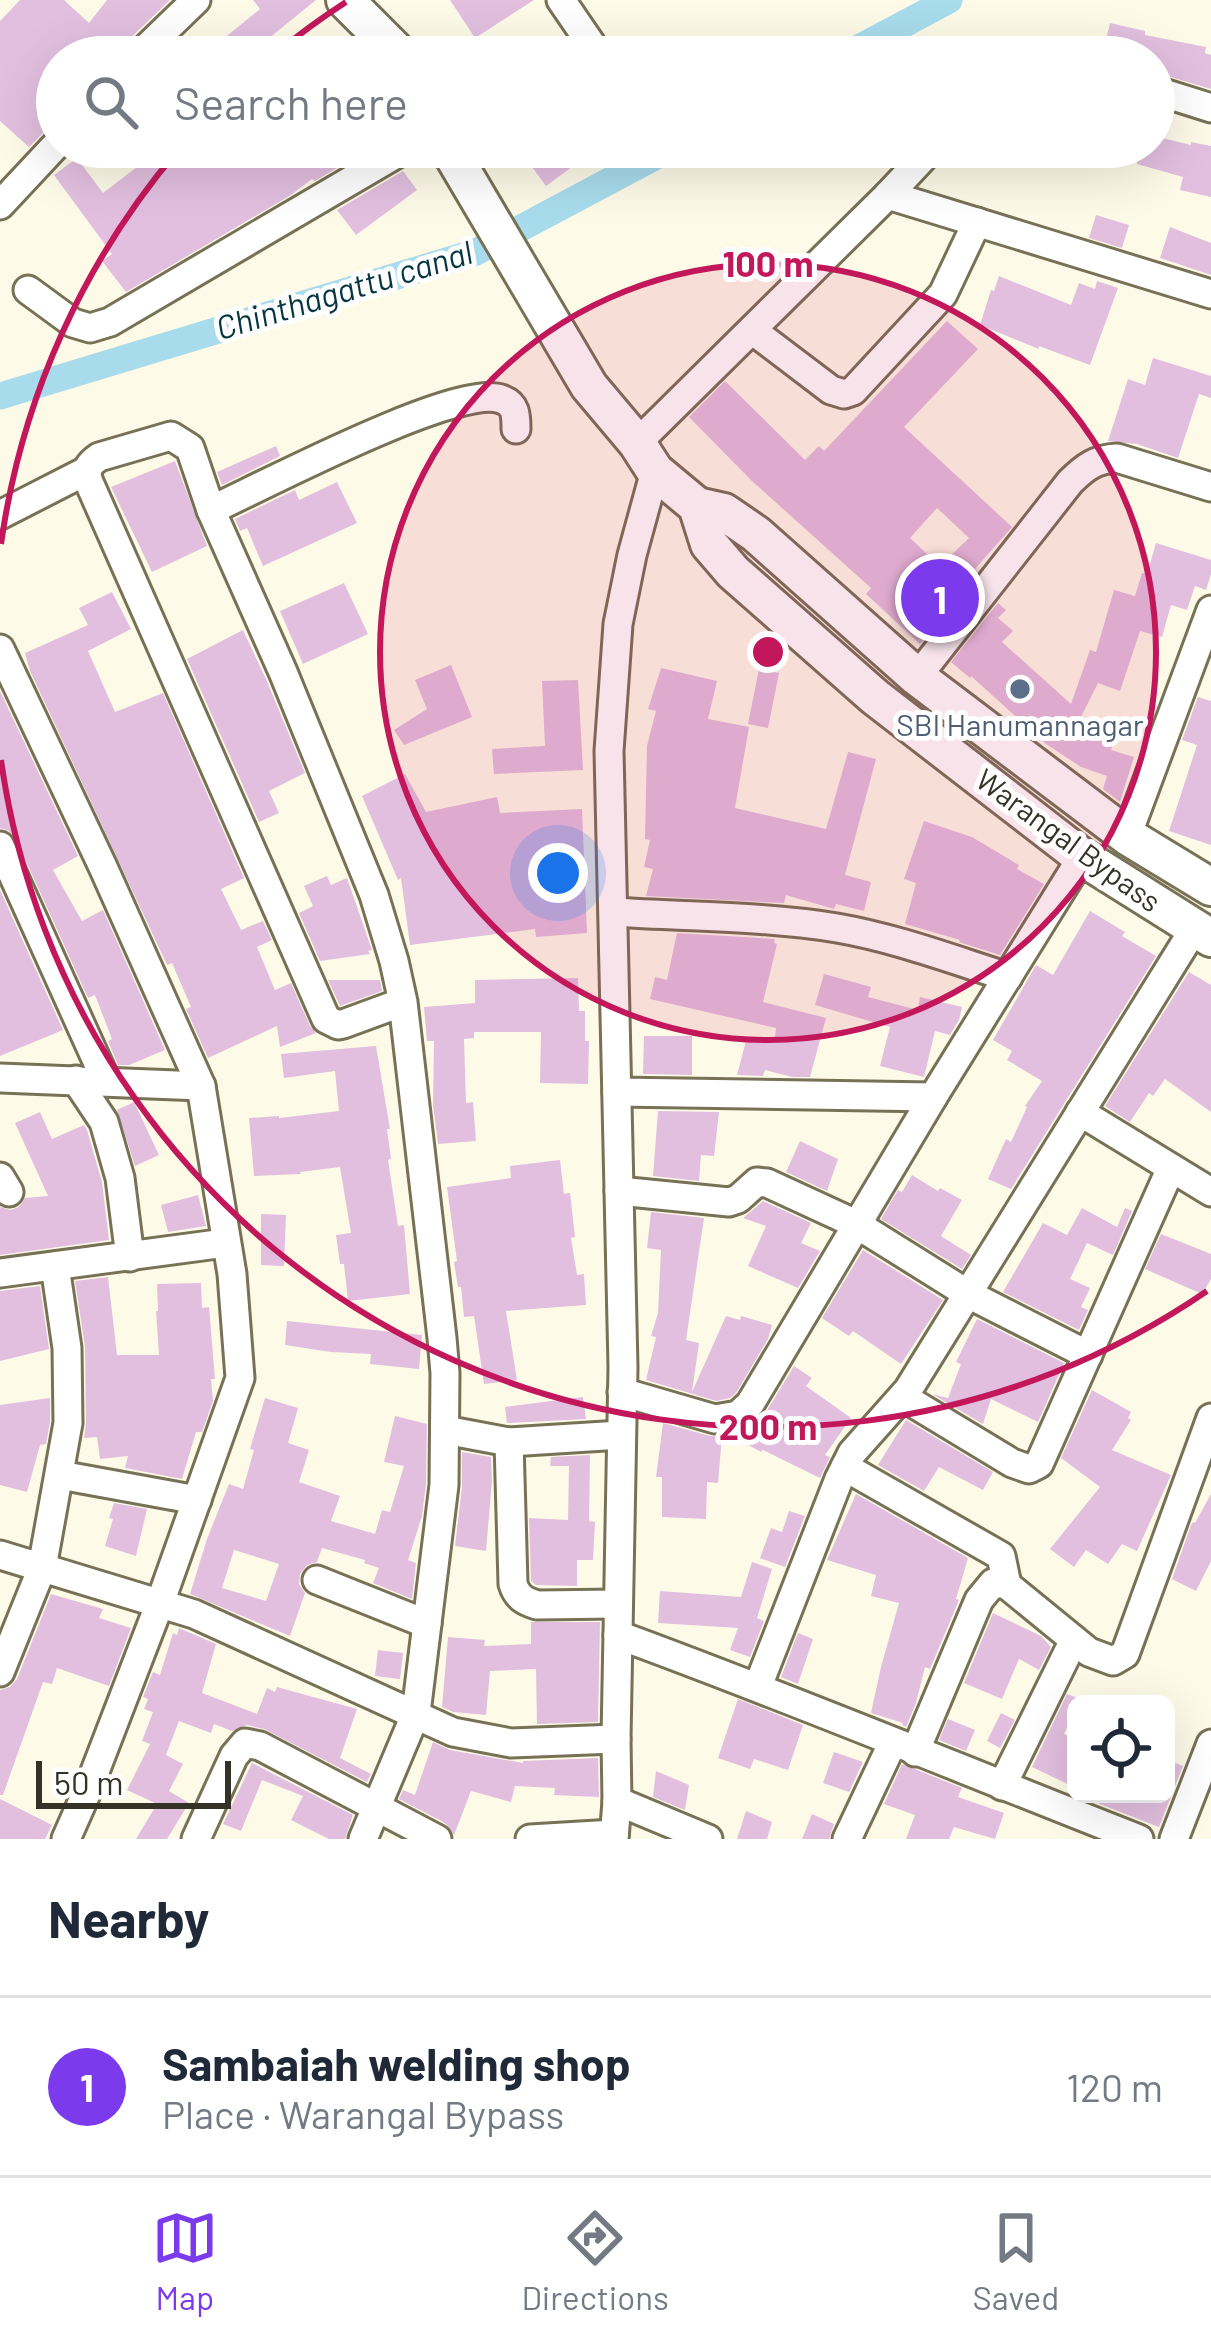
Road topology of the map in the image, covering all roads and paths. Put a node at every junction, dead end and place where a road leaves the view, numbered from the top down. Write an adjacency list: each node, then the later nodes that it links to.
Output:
1 (196, 0): 5 (street)
2 (345, 0): 6 (main road)
3 (373, 0): 7 (main road)
4 (561, 0): 8 (street)
5 (158, 36)
6 (380, 36)
7 (390, 36)
8 (586, 36)
9 (1175, 97): 10 (street)
10 (1211, 108)
11 (36, 167): 16 (street)
12 (372, 168): 18 (street)
13 (461, 168): 22 (main road, Warangal Bypass)
14 (913, 168): 15 (street)
15 (888, 195): 17 (street); 20 (street)
16 (0, 205)
17 (976, 222): 19 (street); 20 (street)
18 (28, 290)
19 (1211, 294)
20 (752, 330): 22 (street)
21 (516, 429): 26 (street)
22 (646, 457): 25 (main road, Warangal Bypass); 35 (street)
23 (86, 471): 26 (street); 27 (street); 38 (street)
24 (1211, 487): 30 (street)
25 (697, 506): 30 (main road); 33 (main road, Warangal Bypass)
26 (211, 510): 38 (street)
27 (0, 515)
28 (1211, 610): 31 (street)
29 (0, 649): 42 (street)
30 (916, 677): 31 (main road)
31 (1127, 836): 34 (main road)
32 (0, 846): 41 (street)
33 (1082, 857): 36 (main road, Warangal Bypass); 37 (street)
34 (1211, 887)
35 (614, 912): 37 (street); 43 (street)
36 (1203, 933): 45 (street)
37 (1007, 976): 44 (street)
38 (403, 1002): 59 (street)
39 (0, 1078): 40 (street)
40 (76, 1080): 41 (street); 51 (street)
41 (106, 1081): 42 (street)
42 (201, 1086): 50 (street)
43 (617, 1092): 44 (street); 47 (street)
44 (933, 1097): 49 (street)
45 (1080, 1112): 46 (street); 54 (street)
46 (1171, 1168): 48 (street); 55 (street)
47 (619, 1192): 49 (street); 56 (street)
48 (1211, 1192)
49 (856, 1224): 54 (street); 56 (street)
50 (225, 1243): 51 (street); 64 (street)
51 (130, 1256): 52 (street)
52 (55, 1266): 53 (street); 63 (street)
53 (0, 1273)
54 (968, 1294): 55 (street); 57 (street)
55 (1088, 1355): 57 (street)
56 (622, 1392): 60 (street)
57 (903, 1397): 62 (street)
58 (1211, 1418): 73 (street)
59 (446, 1430): 61 (street); 71 (street)
60 (621, 1435): 61 (street); 70 (street)
61 (509, 1442): 70 (street)
62 (845, 1467): 68 (street); 75 (street)
63 (60, 1475): 64 (street); 66 (street)
64 (197, 1500): 69 (street)
65 (0, 1555): 66 (street)
66 (43, 1568): 69 (street); 74 (street)
67 (317, 1580): 71 (street)
68 (1007, 1585): 73 (street); 79 (street)
69 (160, 1604): 76 (street); 84 (street)
70 (618, 1604): 72 (street)
71 (427, 1624): 76 (street)
72 (618, 1635): 75 (street); 77 (street)
73 (1074, 1640): 80 (street)
74 (0, 1672)
75 (758, 1686): 79 (street)
76 (416, 1713): 77 (street); 82 (street)
77 (616, 1738): 81 (street)
78 (1211, 1744): 92 (street)
79 (904, 1747): 80 (street); 90 (street)
80 (1002, 1786): 91 (street)
81 (617, 1801): 83 (street); 89 (street)
82 (379, 1807): 85 (street); 86 (street); 87 (street)
83 (614, 1837): 88 (street)
84 (66, 1839)
85 (196, 1839)
86 (364, 1839)
87 (437, 1839)
88 (530, 1839)
89 (708, 1839)
90 (848, 1839)
91 (1138, 1839)
92 (1174, 1839)

